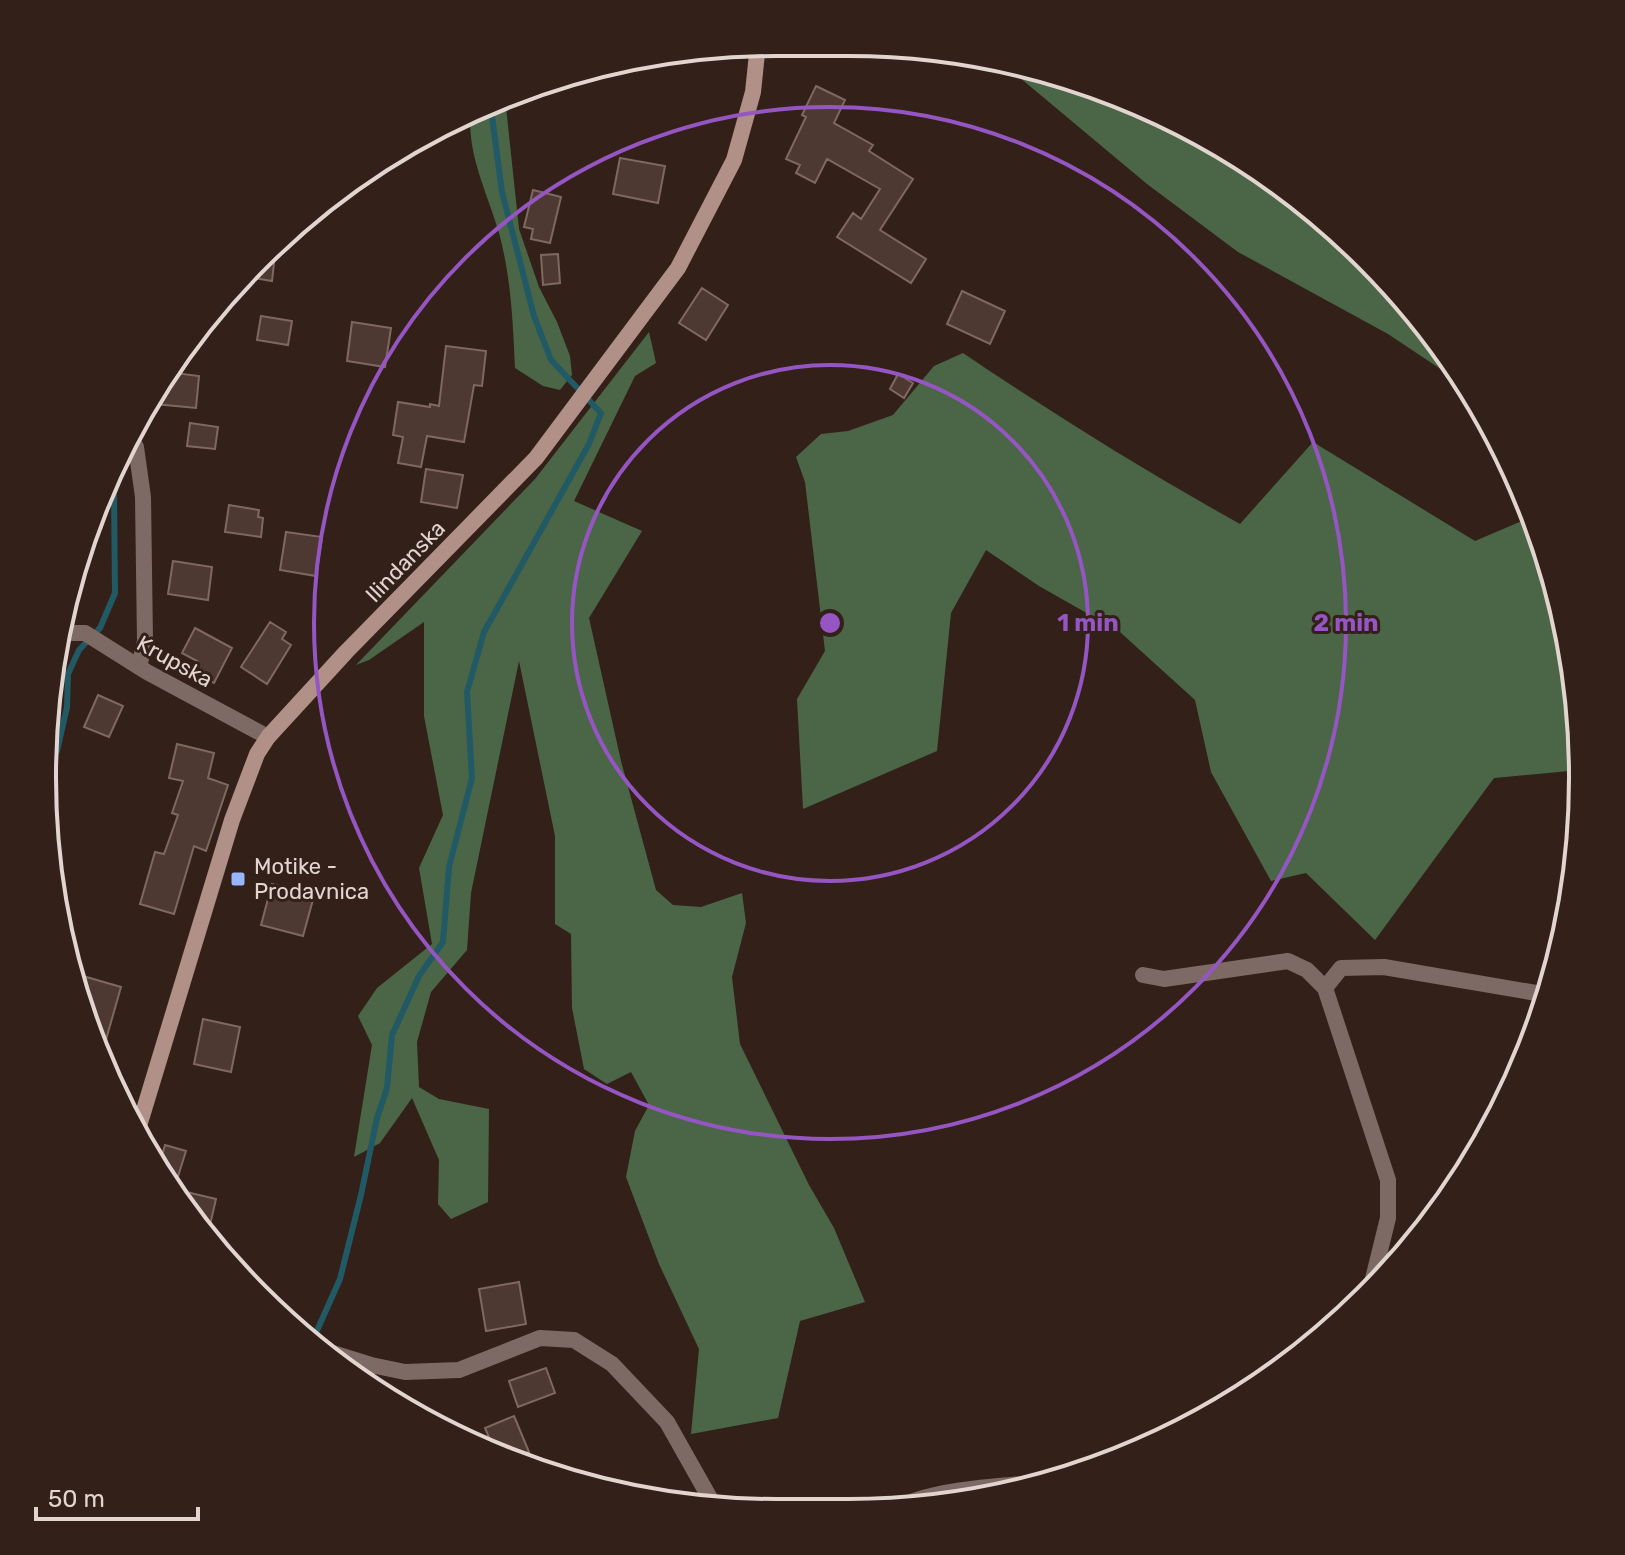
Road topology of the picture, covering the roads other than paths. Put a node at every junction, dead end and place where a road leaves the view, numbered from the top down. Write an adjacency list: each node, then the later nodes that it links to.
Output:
1 (757, 57): 5 (street, Ilindanska)
2 (134, 451): 4 (street)
3 (71, 633): 4 (street, Krupska)
4 (139, 667): 5 (street, Krupska)
5 (268, 737): 9 (street, Ilindanska)
6 (1143, 975): 7 (street)
7 (1325, 988): 8 (street); 10 (street)
8 (1536, 993)
9 (142, 1118)
10 (1375, 1269)
11 (350, 1358): 12 (street)
12 (708, 1495)

